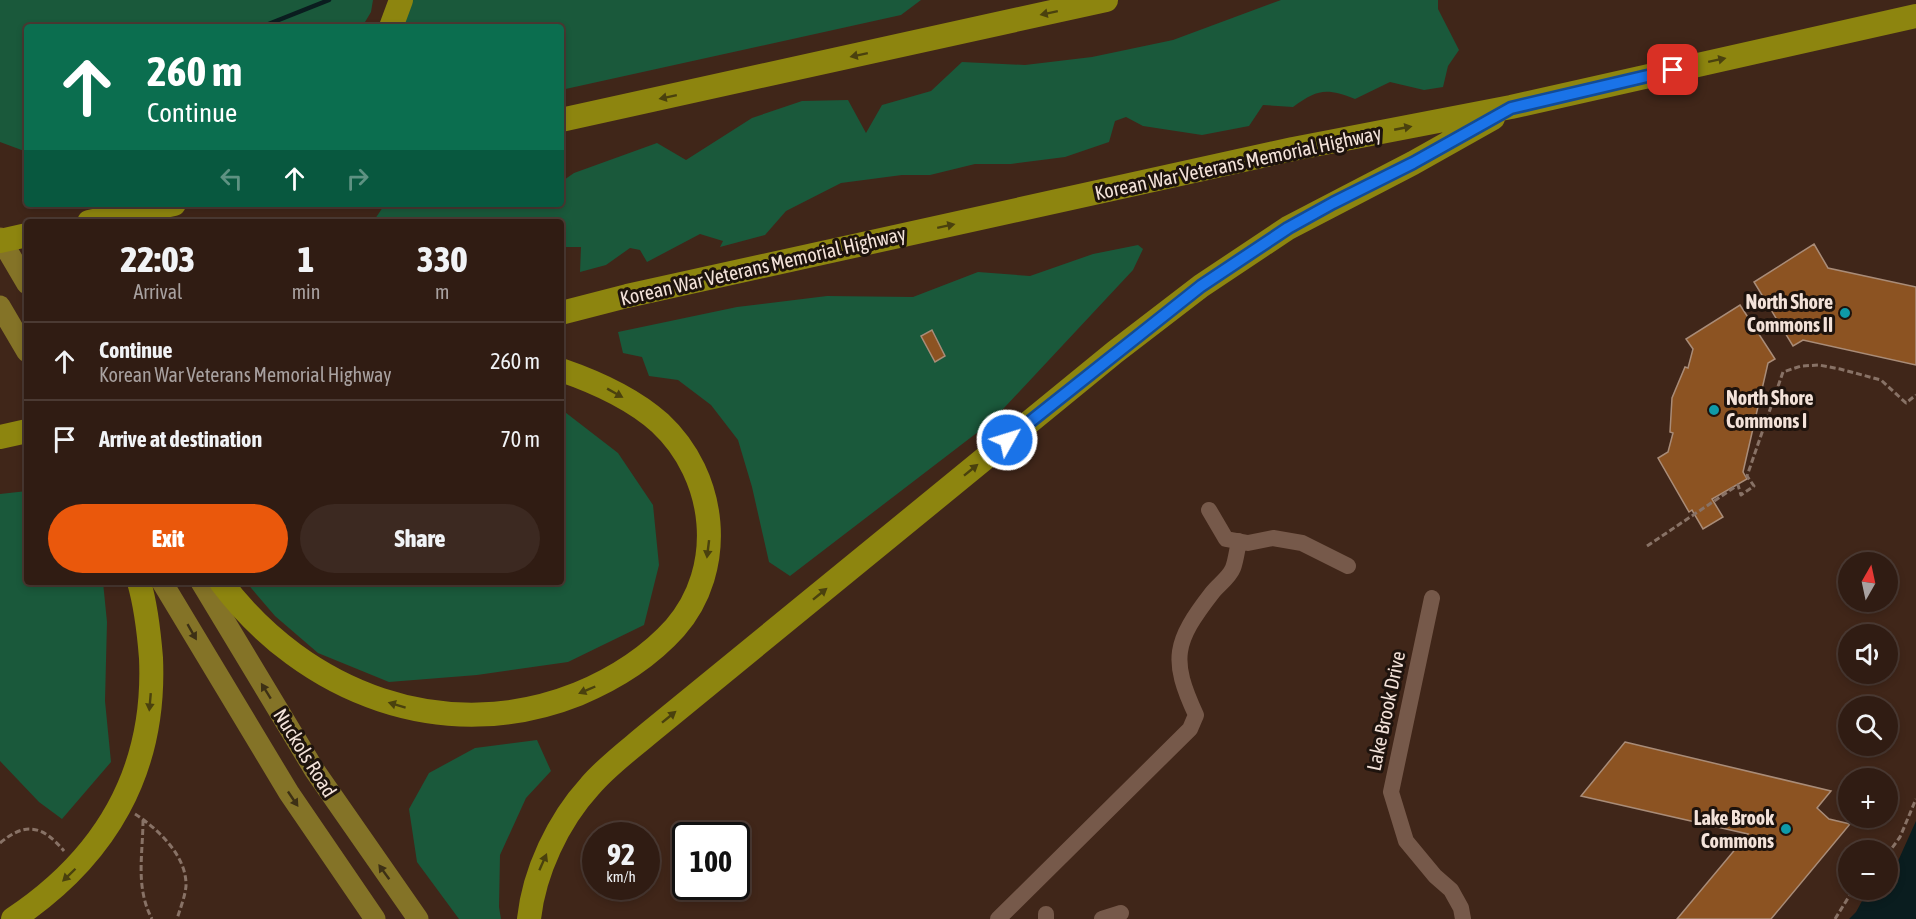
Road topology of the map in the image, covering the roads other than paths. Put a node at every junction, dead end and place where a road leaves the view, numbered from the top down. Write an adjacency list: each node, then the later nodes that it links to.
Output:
1 (401, 0): 4 (highway)
2 (1106, 0): 6 (highway, one-way to 6)
3 (1916, 16): 5 (highway, Korean War Veterans Memorial Highway, one-way to 3)
4 (392, 24)
5 (1511, 108): 15 (highway, Korean War Veterans Memorial Highway, one-way to 5); 32 (highway, one-way to 5)
6 (564, 119)
7 (116, 207): 9 (highway)
8 (160, 207): 10 (highway)
9 (81, 219)
10 (103, 219)
11 (24, 236): 12 (highway)
12 (0, 240): 13 (main road)
13 (24, 279)
14 (0, 306): 16 (main road)
15 (564, 312)
16 (24, 347)
17 (564, 371): 26 (highway, one-way to 26)
18 (24, 432): 19 (highway)
19 (0, 437)
20 (1209, 510): 21 (street)
21 (1239, 541): 22 (street); 33 (street)
22 (1348, 566)
23 (140, 585): 29 (highway, one-way to 29)
24 (164, 585): 30 (main road, Nuckols Road, one-way to 30)
25 (203, 585): 31 (main road, Nuckols Road, one-way to 25)
26 (223, 585)
27 (1432, 598): 35 (street, Lake Brook Drive)
28 (1121, 913): 34 (street)
29 (13, 919)
30 (375, 919)
31 (418, 919)
32 (529, 919)
33 (998, 919)
34 (1102, 919)
35 (1463, 919)

